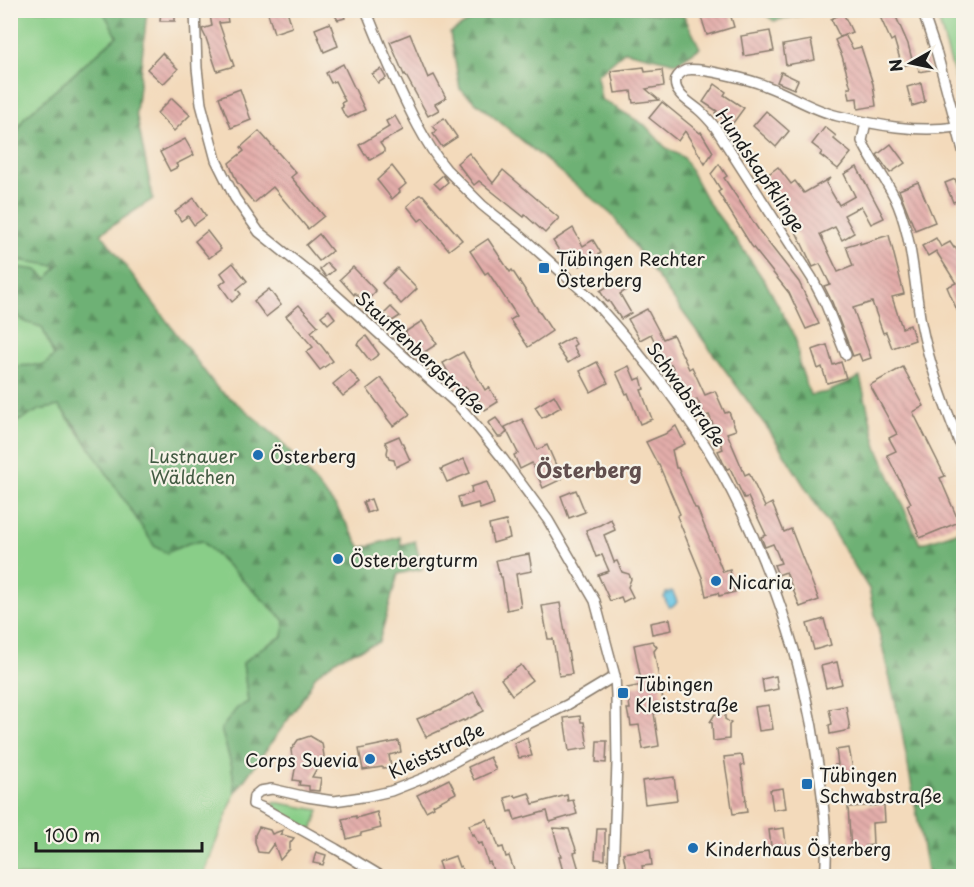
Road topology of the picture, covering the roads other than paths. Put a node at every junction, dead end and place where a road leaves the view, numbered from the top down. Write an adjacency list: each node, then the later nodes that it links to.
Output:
1 (195, 10): 9 (street, Stauffenbergstraße)
2 (366, 10): 12 (street, Schwabstraße)
3 (922, 10): 5 (street)
4 (866, 122): 5 (street, Hundskapfklinge); 7 (street, Hundskapfklinge); 8 (street)
5 (956, 127): 6 (street)
6 (963, 154)
7 (846, 356)
8 (959, 442)
9 (615, 676): 10 (street, Kleiststraße); 11 (street, Stauffenbergstraße)
10 (381, 876)
11 (612, 876)
12 (825, 876)

